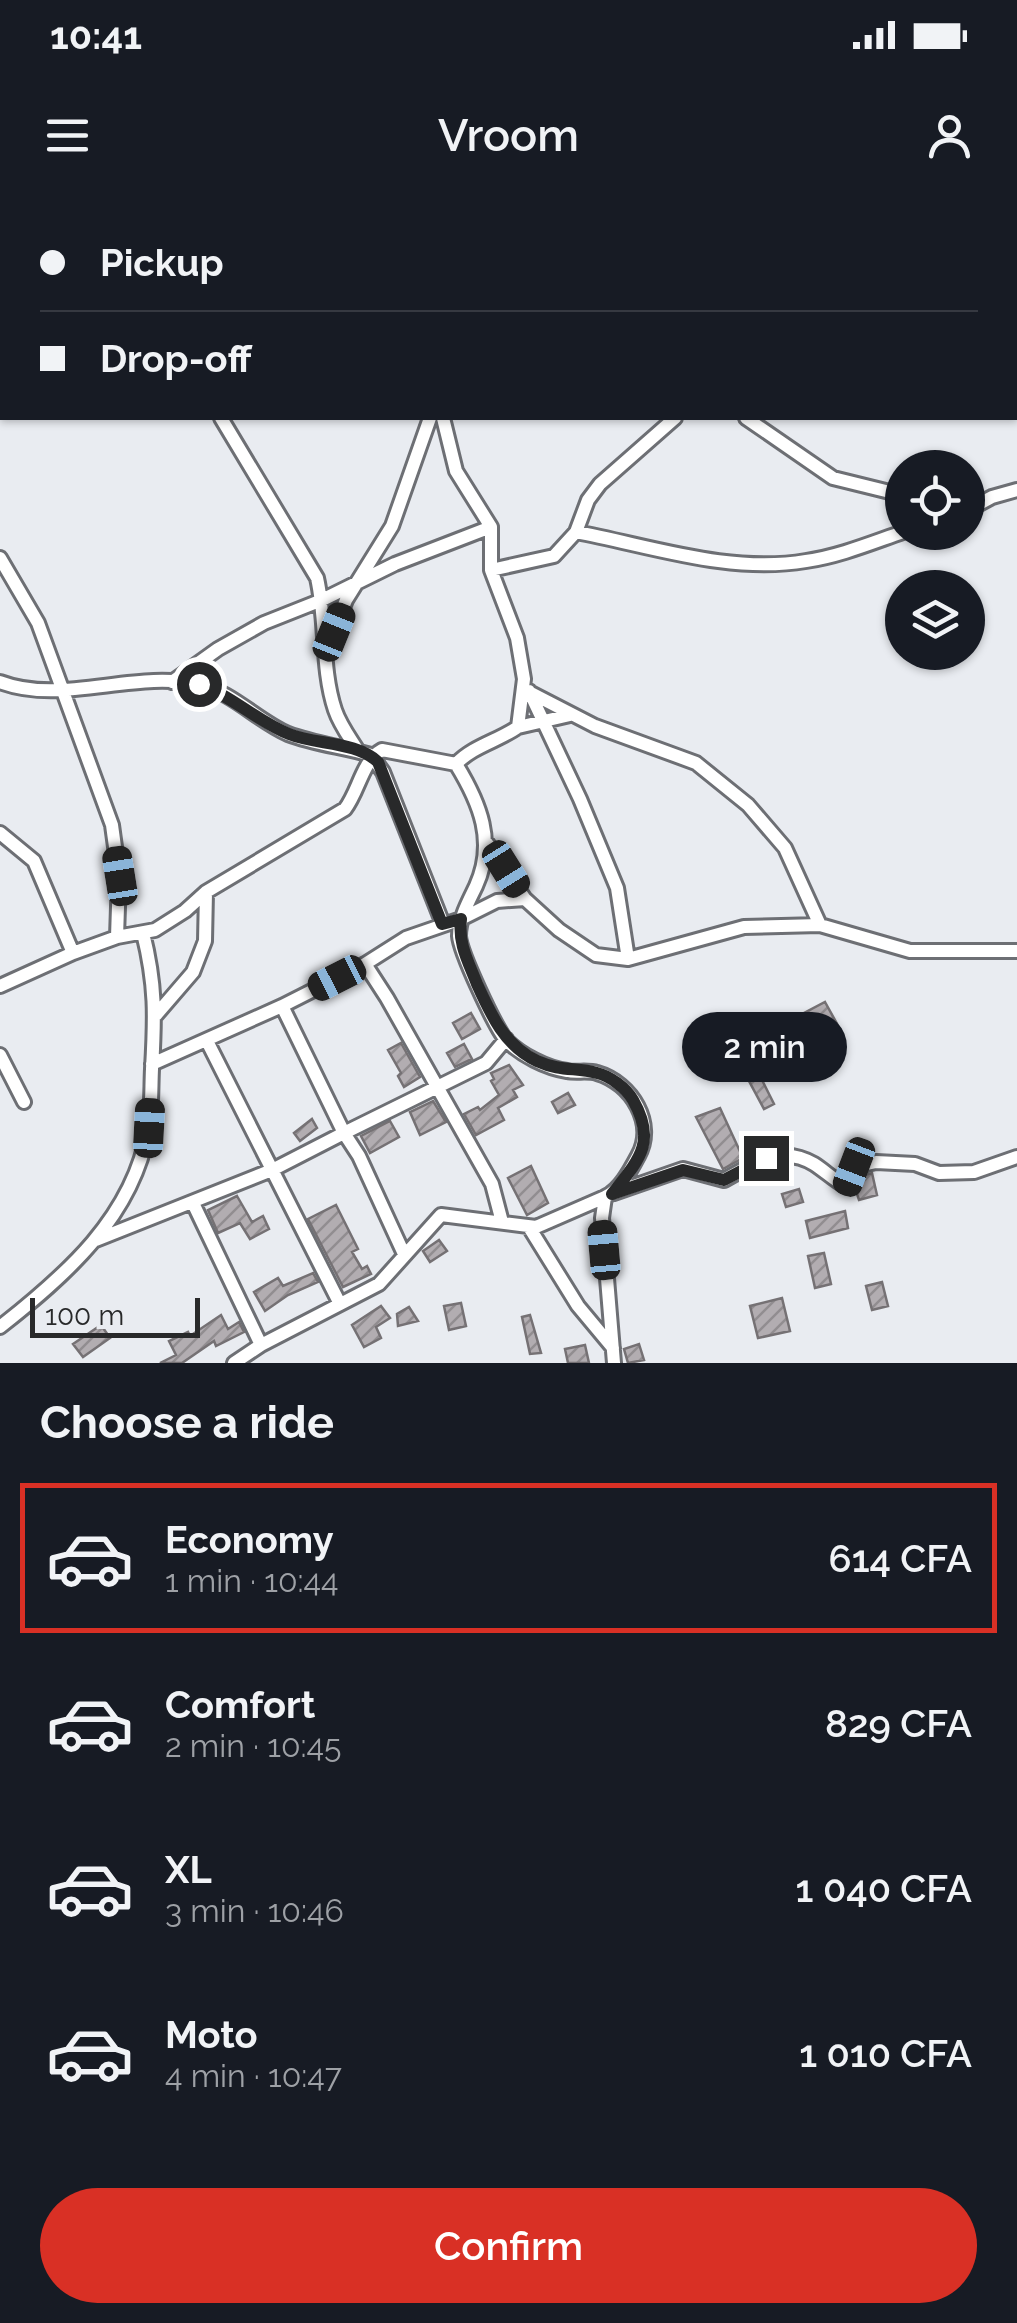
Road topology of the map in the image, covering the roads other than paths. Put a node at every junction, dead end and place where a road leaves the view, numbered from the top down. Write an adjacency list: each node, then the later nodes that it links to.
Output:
1 (222, 420): 15 (street)
2 (429, 420): 14 (street)
3 (443, 420): 9 (street)
4 (673, 420): 10 (street)
5 (749, 420): 6 (street)
6 (885, 490)
7 (1017, 490): 8 (street)
8 (985, 500)
9 (491, 527): 13 (street); 14 (street)
10 (576, 532): 11 (street); 13 (street)
11 (885, 538)
12 (0, 558): 20 (street)
13 (491, 570): 19 (street)
14 (356, 582): 15 (street); 16 (street)
15 (322, 600): 16 (street); 18 (street)
16 (326, 651): 24 (street)
17 (0, 682): 20 (street)
18 (172, 682): 20 (street); 24 (street)
19 (526, 685): 21 (street); 22 (street); 23 (street)
20 (64, 689): 34 (street)
21 (570, 715): 22 (street); 32 (street)
22 (544, 723): 23 (street); 37 (street)
23 (518, 727): 25 (street)
24 (365, 753): 25 (street); 28 (street); 31 (street)
25 (456, 764): 27 (street)
26 (0, 833): 36 (street)
27 (487, 842): 29 (street); 30 (street)
28 (206, 892): 33 (street); 41 (street)
29 (524, 899): 30 (street); 37 (street)
30 (461, 919): 31 (street); 42 (street)
31 (442, 924): 38 (street)
32 (820, 924): 35 (street); 37 (street)
33 (143, 933): 34 (street); 41 (street)
34 (117, 937): 36 (street)
35 (1017, 951)
36 (73, 953): 39 (street)
37 (628, 959)
38 (364, 964): 40 (street); 46 (street)
39 (0, 986)
40 (282, 1006): 43 (street); 48 (street)
41 (156, 1015): 45 (street)
42 (506, 1039): 46 (street); 51 (street)
43 (207, 1041): 45 (street); 50 (street)
44 (0, 1055): 47 (street)
45 (152, 1064): 55 (street)
46 (436, 1086): 48 (street); 53 (street)
47 (24, 1102)
48 (344, 1133): 50 (street); 56 (street)
49 (1017, 1157): 51 (street)
50 (272, 1170): 52 (street); 57 (street)
51 (608, 1196): 54 (street); 60 (street)
52 (193, 1203): 55 (street); 59 (street)
53 (502, 1222): 54 (street); 56 (street)
54 (529, 1227): 60 (street)
55 (94, 1241): 58 (street)
56 (404, 1254): 57 (street)
57 (340, 1304): 59 (street)
58 (0, 1326)
59 (261, 1345): 61 (street)
60 (613, 1356)
61 (234, 1363)

